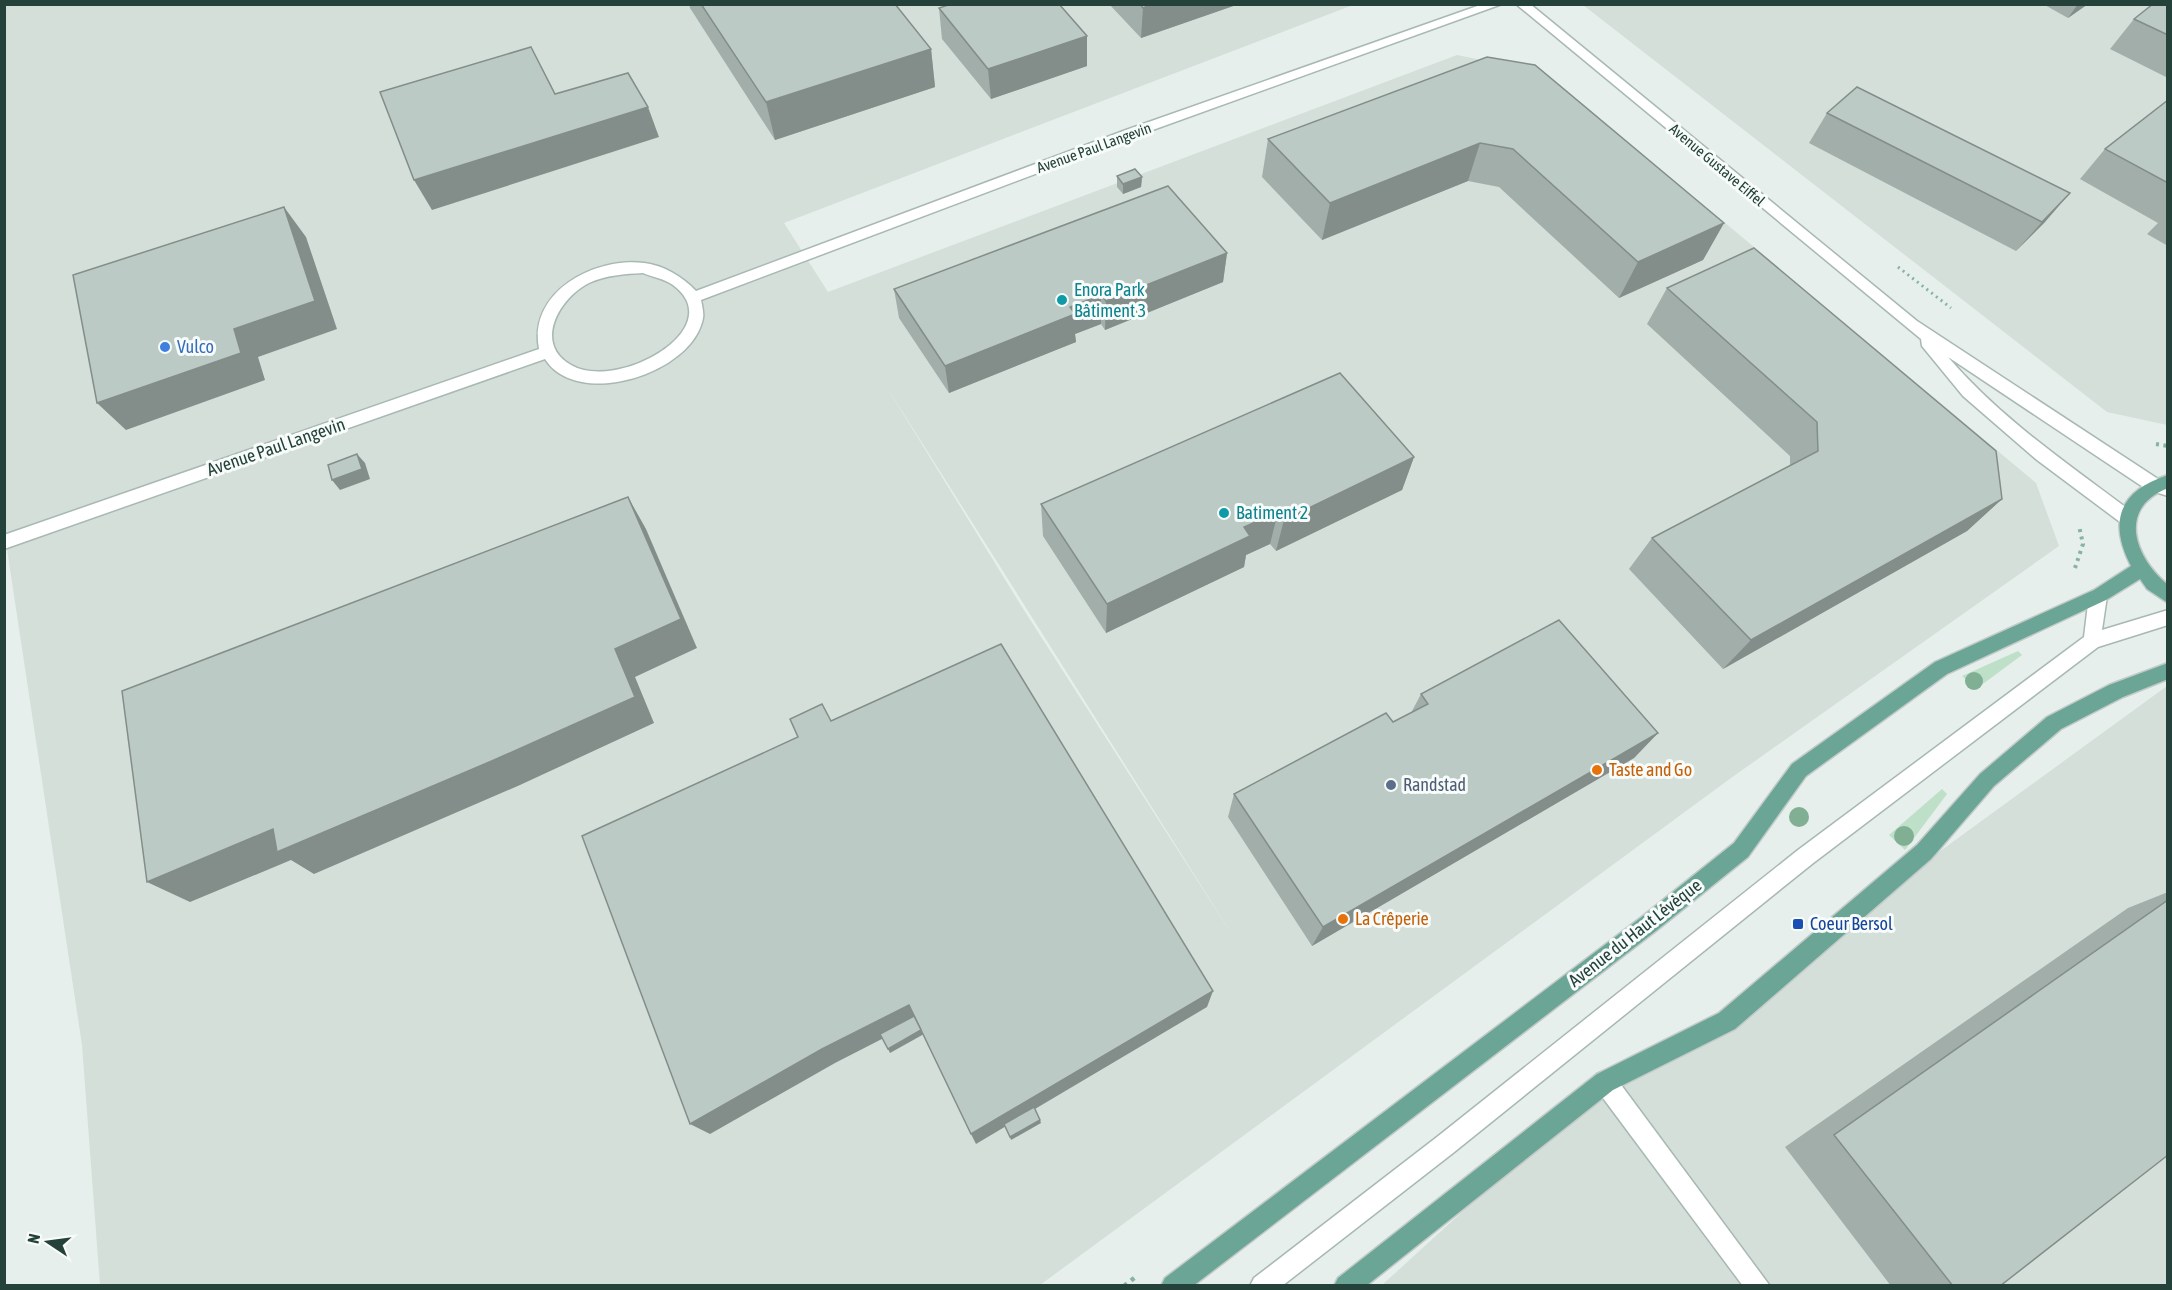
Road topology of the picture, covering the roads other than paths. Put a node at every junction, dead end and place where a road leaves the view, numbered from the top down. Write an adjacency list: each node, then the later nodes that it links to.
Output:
1 (1496, 4): 3 (street, Avenue Paul Langevin)
2 (1522, 4): 4 (street, Avenue Gustave Eiffel)
3 (694, 297): 5 (street); 5 (street)
4 (1912, 325): 6 (street, Avenue Gustave Eiffel); 7 (street, Avenue Gustave Eiffel)
5 (548, 352): 8 (street, Avenue Paul Langevin)
6 (2162, 485): 7 (main road)
7 (2126, 517): 9 (main road)
8 (4, 542)
9 (2141, 568): 10 (main road, Avenue du Haut Lévèque); 11 (main road)
10 (2098, 596): 13 (street); 16 (main road, Avenue du Haut Lévèque)
11 (2168, 596)
12 (2168, 617): 13 (street)
13 (2092, 641): 17 (street)
14 (2168, 671): 15 (main road)
15 (1605, 1082): 18 (main road); 19 (street)
16 (1173, 1286)
17 (1262, 1286)
18 (1346, 1286)
19 (1758, 1286)

